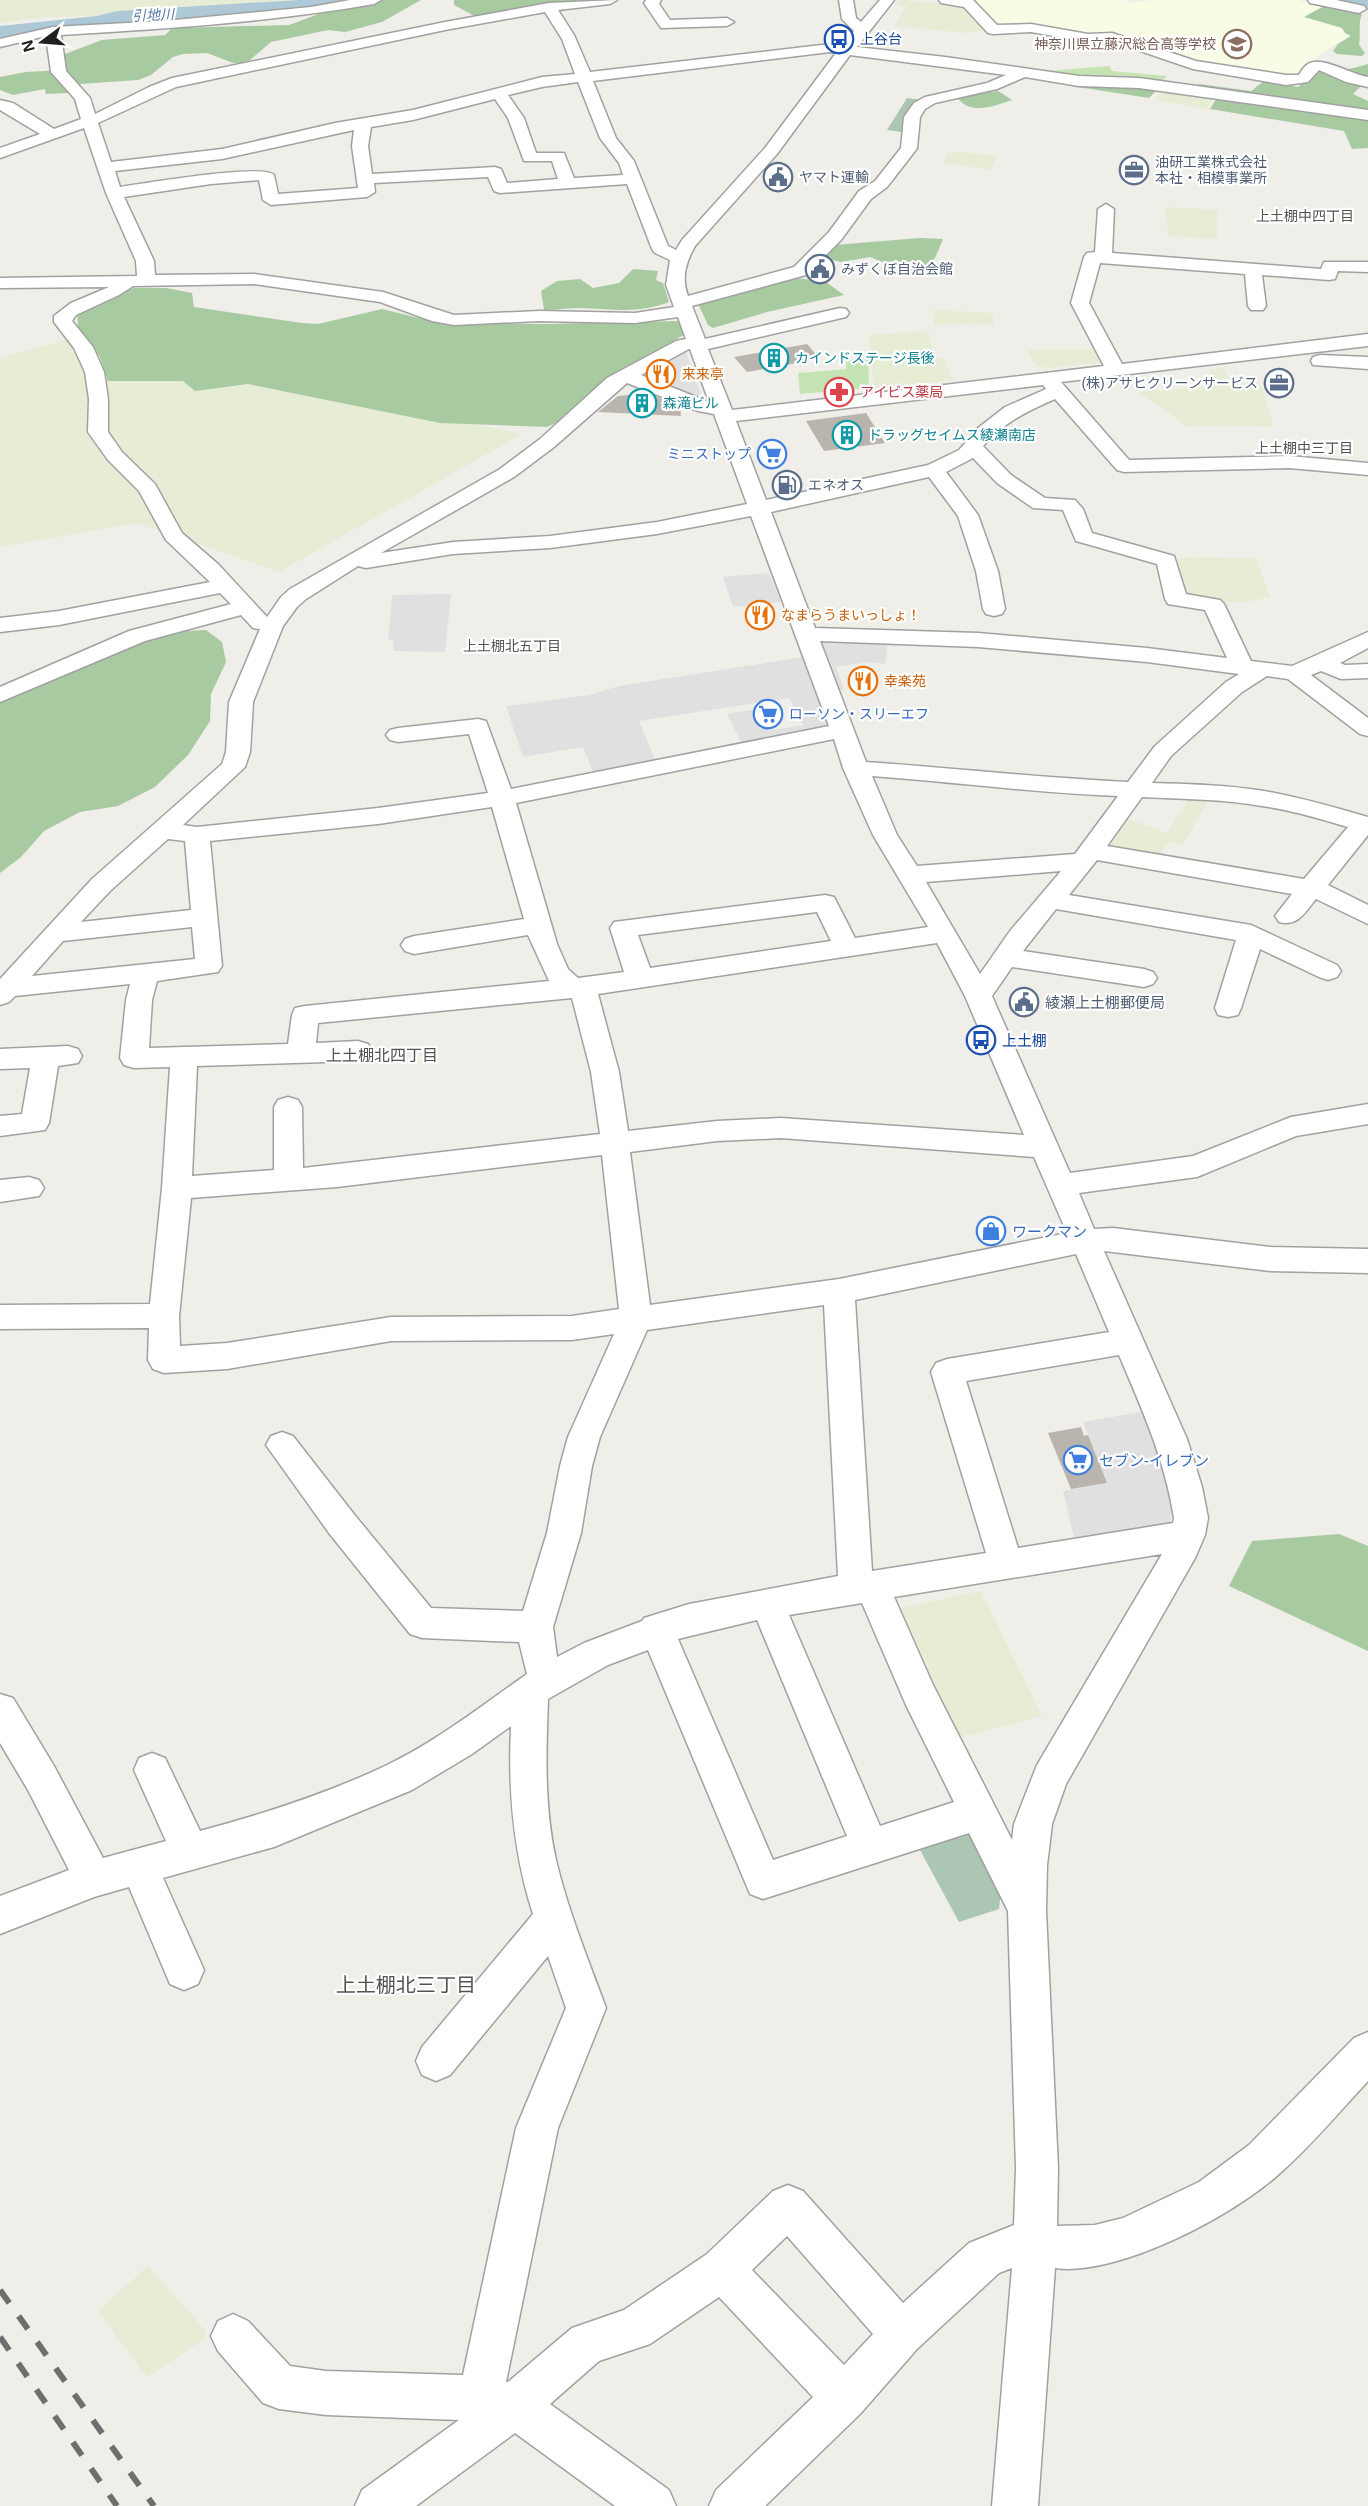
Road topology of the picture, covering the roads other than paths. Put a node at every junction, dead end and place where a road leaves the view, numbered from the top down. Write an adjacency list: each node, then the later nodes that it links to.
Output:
1 (374, 0): 13 (street)
2 (610, 0): 9 (street)
3 (846, 0): 11 (street)
4 (887, 0): 11 (street)
5 (945, 0): 14 (street)
6 (1315, 0): 10 (street)
7 (658, 1): 12 (street)
8 (719, 3): 12 (street)
9 (549, 7): 23 (street); 28 (street)
10 (1359, 9)
11 (862, 30): 17 (street)
12 (732, 31): 19 (street)
13 (53, 32): 15 (street); 28 (street)
14 (1088, 38): 16 (street); 24 (street)
15 (0, 43)
16 (1044, 46)
17 (847, 49): 19 (street); 20 (street); 39 (street)
18 (989, 54): 20 (street)
19 (744, 58): 23 (street)
20 (945, 61): 22 (street)
21 (1085, 66): 22 (street)
22 (1021, 73): 27 (street); 47 (street)
23 (585, 77): 25 (street); 34 (street)
24 (1368, 82)
25 (498, 93): 29 (street); 35 (street)
26 (0, 105): 30 (street)
27 (1368, 116)
28 (88, 122): 30 (street); 32 (street)
29 (365, 123): 32 (street); 33 (street)
30 (51, 134): 31 (street)
31 (0, 153)
32 (106, 167): 36 (street)
33 (365, 179): 35 (street); 36 (street)
34 (632, 179): 35 (street); 39 (street)
35 (568, 183)
36 (114, 193): 42 (street)
37 (1106, 209): 38 (street)
38 (1103, 257): 41 (street); 53 (street)
39 (680, 258): 47 (street)
40 (1368, 267): 41 (street)
41 (1253, 269): 46 (street)
42 (138, 280): 43 (street); 45 (street); 47 (street)
43 (35, 281): 44 (street); 45 (street)
44 (0, 283)
45 (104, 295): 62 (street)
46 (1257, 306)
47 (683, 307): 50 (street)
48 (839, 313): 50 (street)
49 (1368, 340): 51 (street)
50 (698, 344): 54 (street); 56 (street)
51 (1300, 349): 52 (street); 53 (street)
52 (1368, 363)
53 (1116, 371): 55 (street)
54 (625, 375): 56 (street); 61 (street)
55 (1054, 385): 56 (street); 57 (street); 59 (street)
56 (723, 414): 60 (street)
57 (972, 446): 58 (street); 70 (street)
58 (934, 470): 60 (street); 64 (street)
59 (1368, 470)
60 (759, 508): 61 (street); 67 (street)
61 (345, 566): 66 (street)
62 (226, 585): 63 (street); 65 (street)
63 (246, 607): 66 (street); 73 (street)
64 (994, 609)
65 (0, 625)
66 (272, 626): 81 (street)
67 (805, 634): 70 (street); 75 (street)
68 (1368, 639): 69 (street)
69 (1322, 663): 71 (street); 72 (street)
70 (1251, 669): 72 (street); 78 (street)
71 (1368, 671)
72 (1294, 673): 74 (street)
73 (0, 695)
74 (1368, 729)
75 (841, 731): 77 (street); 79 (street)
76 (398, 735): 79 (street)
77 (855, 768): 78 (street); 84 (street)
78 (1133, 790): 80 (street); 83 (street)
79 (502, 798): 82 (street); 90 (street)
80 (1366, 824): 85 (street)
81 (160, 830): 82 (street); 91 (street)
82 (197, 835): 89 (street)
83 (1087, 856): 84 (street); 85 (street); 86 (street)
84 (910, 875): 92 (street)
85 (1312, 889): 87 (street); 88 (street)
86 (1052, 900): 93 (street); 96 (street)
87 (1288, 916)
88 (1368, 916)
89 (206, 917): 91 (street); 98 (street)
90 (538, 925): 94 (street); 101 (street)
91 (55, 933): 102 (street)
92 (945, 933): 95 (street); 103 (street)
93 (1251, 934): 97 (street); 104 (street)
94 (414, 945)
95 (847, 948): 100 (street); 100 (street)
96 (1005, 957): 99 (street); 103 (street)
97 (1328, 971)
98 (146, 973): 102 (street); 107 (street)
99 (1144, 978)
100 (640, 979): 101 (street)
101 (578, 988): 106 (street); 112 (street)
102 (4, 992)
103 (978, 996): 113 (street)
104 (1228, 1008)
105 (358, 1051): 106 (street)
106 (301, 1052): 107 (street)
107 (184, 1057): 117 (street)
108 (0, 1059): 111 (street)
109 (288, 1107): 114 (street)
110 (1368, 1114): 115 (street)
111 (0, 1126)
112 (615, 1142): 113 (street); 114 (street); 124 (street)
113 (1044, 1147): 115 (street)
114 (289, 1180): 117 (street)
115 (1061, 1185): 119 (street)
116 (29, 1188): 118 (street)
117 (177, 1188): 122 (street)
118 (0, 1191)
119 (1085, 1241): 120 (street); 121 (street); 125 (street)
120 (1368, 1261)
121 (839, 1291): 124 (street); 129 (street)
122 (164, 1316): 123 (street); 124 (street)
123 (0, 1317)
124 (636, 1320): 131 (street)
125 (1130, 1341): 127 (street); 128 (street)
126 (282, 1445): 131 (street)
127 (1188, 1535): 128 (street); 141 (street)
128 (1006, 1564): 129 (street)
129 (864, 1588): 130 (street); 136 (street)
130 (767, 1603): 132 (street); 137 (street)
131 (536, 1626): 133 (street)
132 (656, 1629): 133 (street); 137 (street)
133 (538, 1686): 138 (street); 143 (street)
134 (0, 1710): 140 (street)
135 (152, 1770): 138 (street)
136 (979, 1812): 137 (street); 141 (street)
137 (870, 1846)
138 (191, 1852): 139 (street)
139 (139, 1866): 140 (street); 144 (street)
140 (94, 1879): 142 (street)
141 (1027, 1911): 147 (street)
142 (0, 1915)
143 (555, 1918): 146 (street); 152 (street)
144 (184, 1970)
145 (1368, 2052): 147 (street)
146 (436, 2061)
147 (1035, 2244): 149 (street); 156 (street)
148 (722, 2269): 149 (street); 151 (street); 152 (street)
149 (902, 2334): 151 (street)
150 (233, 2337): 152 (street)
151 (844, 2398): 155 (street)
152 (498, 2402): 153 (street); 154 (street)
153 (378, 2506)
154 (653, 2506)
155 (732, 2506)
156 (1015, 2506)

